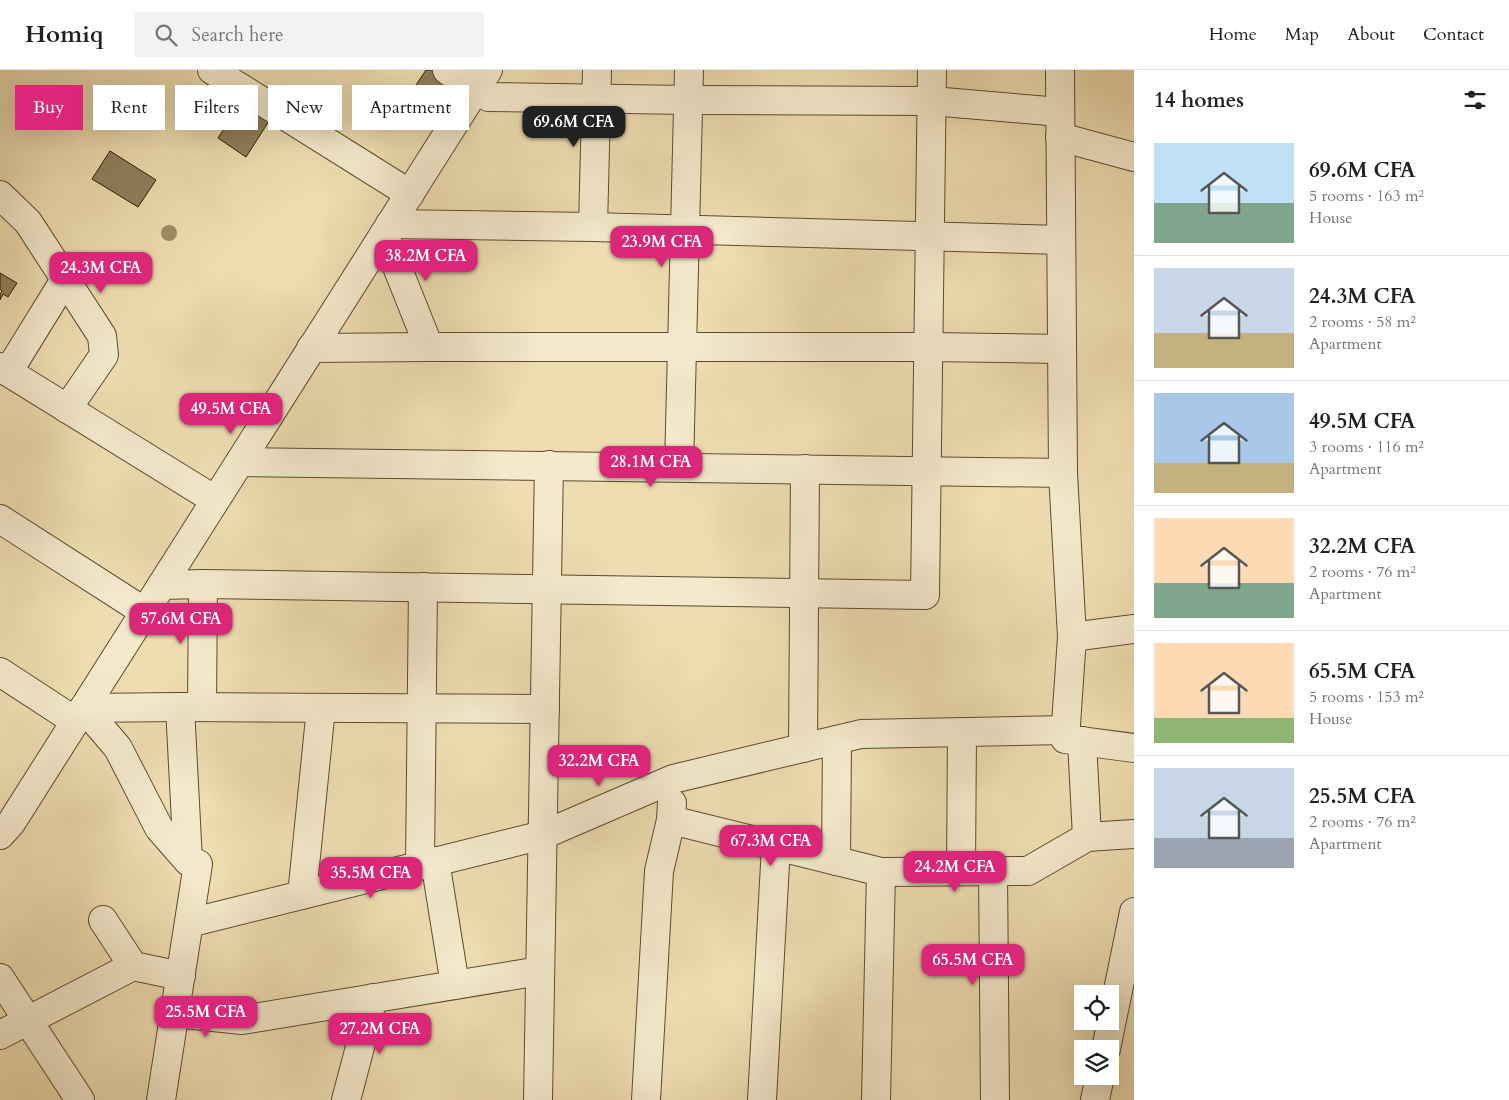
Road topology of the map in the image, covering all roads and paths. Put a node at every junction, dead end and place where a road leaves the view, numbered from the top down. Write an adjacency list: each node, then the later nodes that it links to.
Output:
1 (212, 70): 13 (street)
2 (447, 70): 7 (street)
3 (597, 70): 8 (street)
4 (689, 70): 9 (street)
5 (932, 70): 10 (street)
6 (1060, 70): 11 (street)
7 (482, 80): 8 (street); 13 (street)
8 (596, 99): 9 (street); 15 (street)
9 (688, 100): 10 (street); 17 (street)
10 (932, 101): 11 (street); 18 (street)
11 (1060, 124): 12 (street); 19 (street)
12 (1134, 157)
13 (410, 194): 16 (street)
14 (0, 195): 20 (street)
15 (593, 227): 16 (street); 17 (street)
16 (387, 229): 21 (street); 23 (street)
17 (685, 229): 18 (street); 24 (street)
18 (930, 236): 19 (street); 22 (street)
19 (1061, 240): 25 (street)
20 (66, 278): 26 (street); 27 (street)
21 (429, 347): 23 (street); 24 (street)
22 (928, 347): 24 (street); 25 (street); 32 (street)
23 (311, 348): 28 (street)
24 (682, 348): 30 (street)
25 (1062, 349): 33 (street)
26 (4, 369): 27 (street)
27 (67, 409): 34 (street)
28 (240, 462): 29 (street); 34 (street)
29 (549, 465): 30 (street); 39 (street)
30 (679, 467): 31 (street)
31 (805, 469): 32 (street); 40 (street)
32 (927, 471): 33 (street); 40 (street)
33 (1063, 473): 43 (street)
34 (215, 500): 36 (street)
35 (0, 519): 41 (street)
36 (162, 584): 37 (street); 41 (street)
37 (203, 584): 38 (street); 45 (street)
38 (423, 587): 39 (street); 47 (street)
39 (547, 589): 40 (street); 48 (street)
40 (804, 593): 53 (street)
41 (145, 612): 49 (street)
42 (1134, 629): 43 (street)
43 (1072, 636): 51 (street)
44 (0, 672): 49 (street)
45 (191, 707): 46 (street); 49 (street); 62 (street)
46 (320, 708): 47 (street); 68 (street)
47 (422, 708): 48 (street); 64 (street)
48 (545, 709): 59 (street)
49 (80, 714): 57 (street); 62 (street)
50 (962, 732): 51 (street); 52 (street); 65 (street)
51 (1074, 736): 54 (street); 60 (street)
52 (837, 740): 53 (street); 63 (street)
53 (803, 748): 55 (street)
54 (1134, 748)
55 (672, 779): 56 (street); 59 (street)
56 (671, 820): 61 (street); 87 (street)
57 (4, 825)
58 (1134, 834): 60 (street)
59 (542, 835): 64 (street); 73 (street)
60 (1087, 836): 66 (street)
61 (776, 846): 63 (street); 88 (street)
62 (188, 861): 71 (street)
63 (836, 861): 67 (street)
64 (427, 863): 68 (street); 76 (street)
65 (961, 871): 66 (street); 67 (street)
66 (993, 871): 90 (street)
67 (881, 872): 89 (street)
68 (302, 895): 71 (street)
69 (1134, 912): 81 (street)
70 (103, 920): 72 (street)
71 (189, 923): 74 (street)
72 (133, 966): 74 (street); 79 (street)
73 (540, 971): 76 (street); 86 (street)
74 (180, 976): 78 (street)
75 (0, 978): 79 (street)
76 (456, 985): 77 (street)
77 (373, 998): 78 (street); 85 (street)
78 (175, 1013): 84 (street)
79 (28, 1020): 80 (street); 83 (street)
80 (0, 1035)
81 (1108, 1040)
82 (1098, 1085): 91 (street)
83 (80, 1100)
84 (161, 1100)
85 (346, 1100)
86 (538, 1100)
87 (646, 1100)
88 (762, 1100)
89 (876, 1100)
90 (995, 1100)
91 (1095, 1100)

